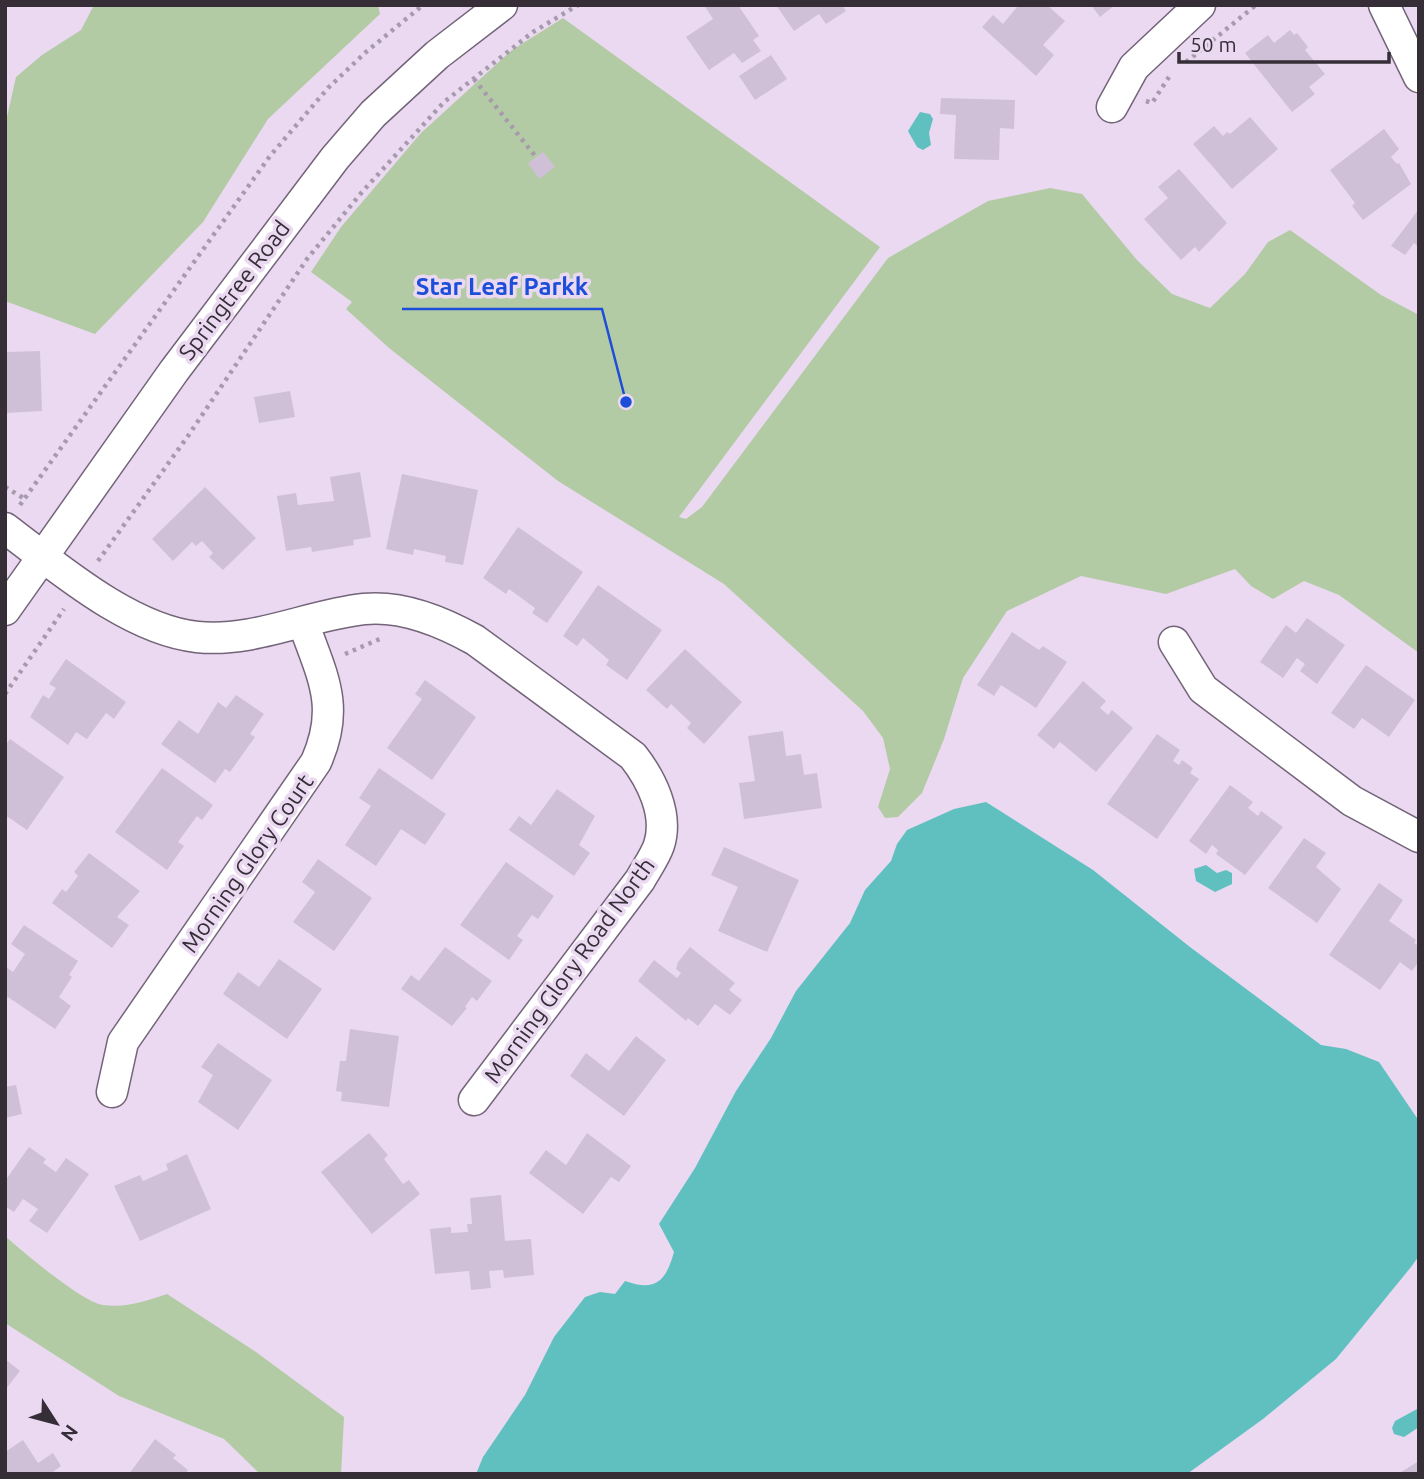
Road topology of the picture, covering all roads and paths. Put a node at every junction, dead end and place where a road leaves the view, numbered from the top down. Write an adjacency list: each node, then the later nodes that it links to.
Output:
1 (423, 5): 14 (path)
2 (502, 5): 16 (street, Springtree Road)
3 (578, 5): 10 (path)
4 (1200, 5): 11 (street)
5 (1256, 5): 7 (path)
6 (1384, 5): 9 (street)
7 (1180, 67)
8 (1170, 74): 11 (path)
9 (1419, 77)
10 (474, 79): 12 (path); 17 (path)
11 (1115, 101)
12 (536, 158)
13 (5, 487): 14 (path)
14 (26, 499): 15 (path)
15 (10, 520): 16 (street)
16 (43, 556): 17 (street); 18 (street, Springtree Road)
17 (82, 583): 19 (street); 23 (path)
18 (5, 610)
19 (303, 622): 22 (street, Morning Glory Court); 26 (street, Morning Glory Road North)
20 (394, 638): 22 (path)
21 (1174, 642): 24 (street)
22 (317, 662): 25 (street, Morning Glory Court)
23 (5, 694)
24 (1419, 837)
25 (112, 1092)
26 (474, 1100)

